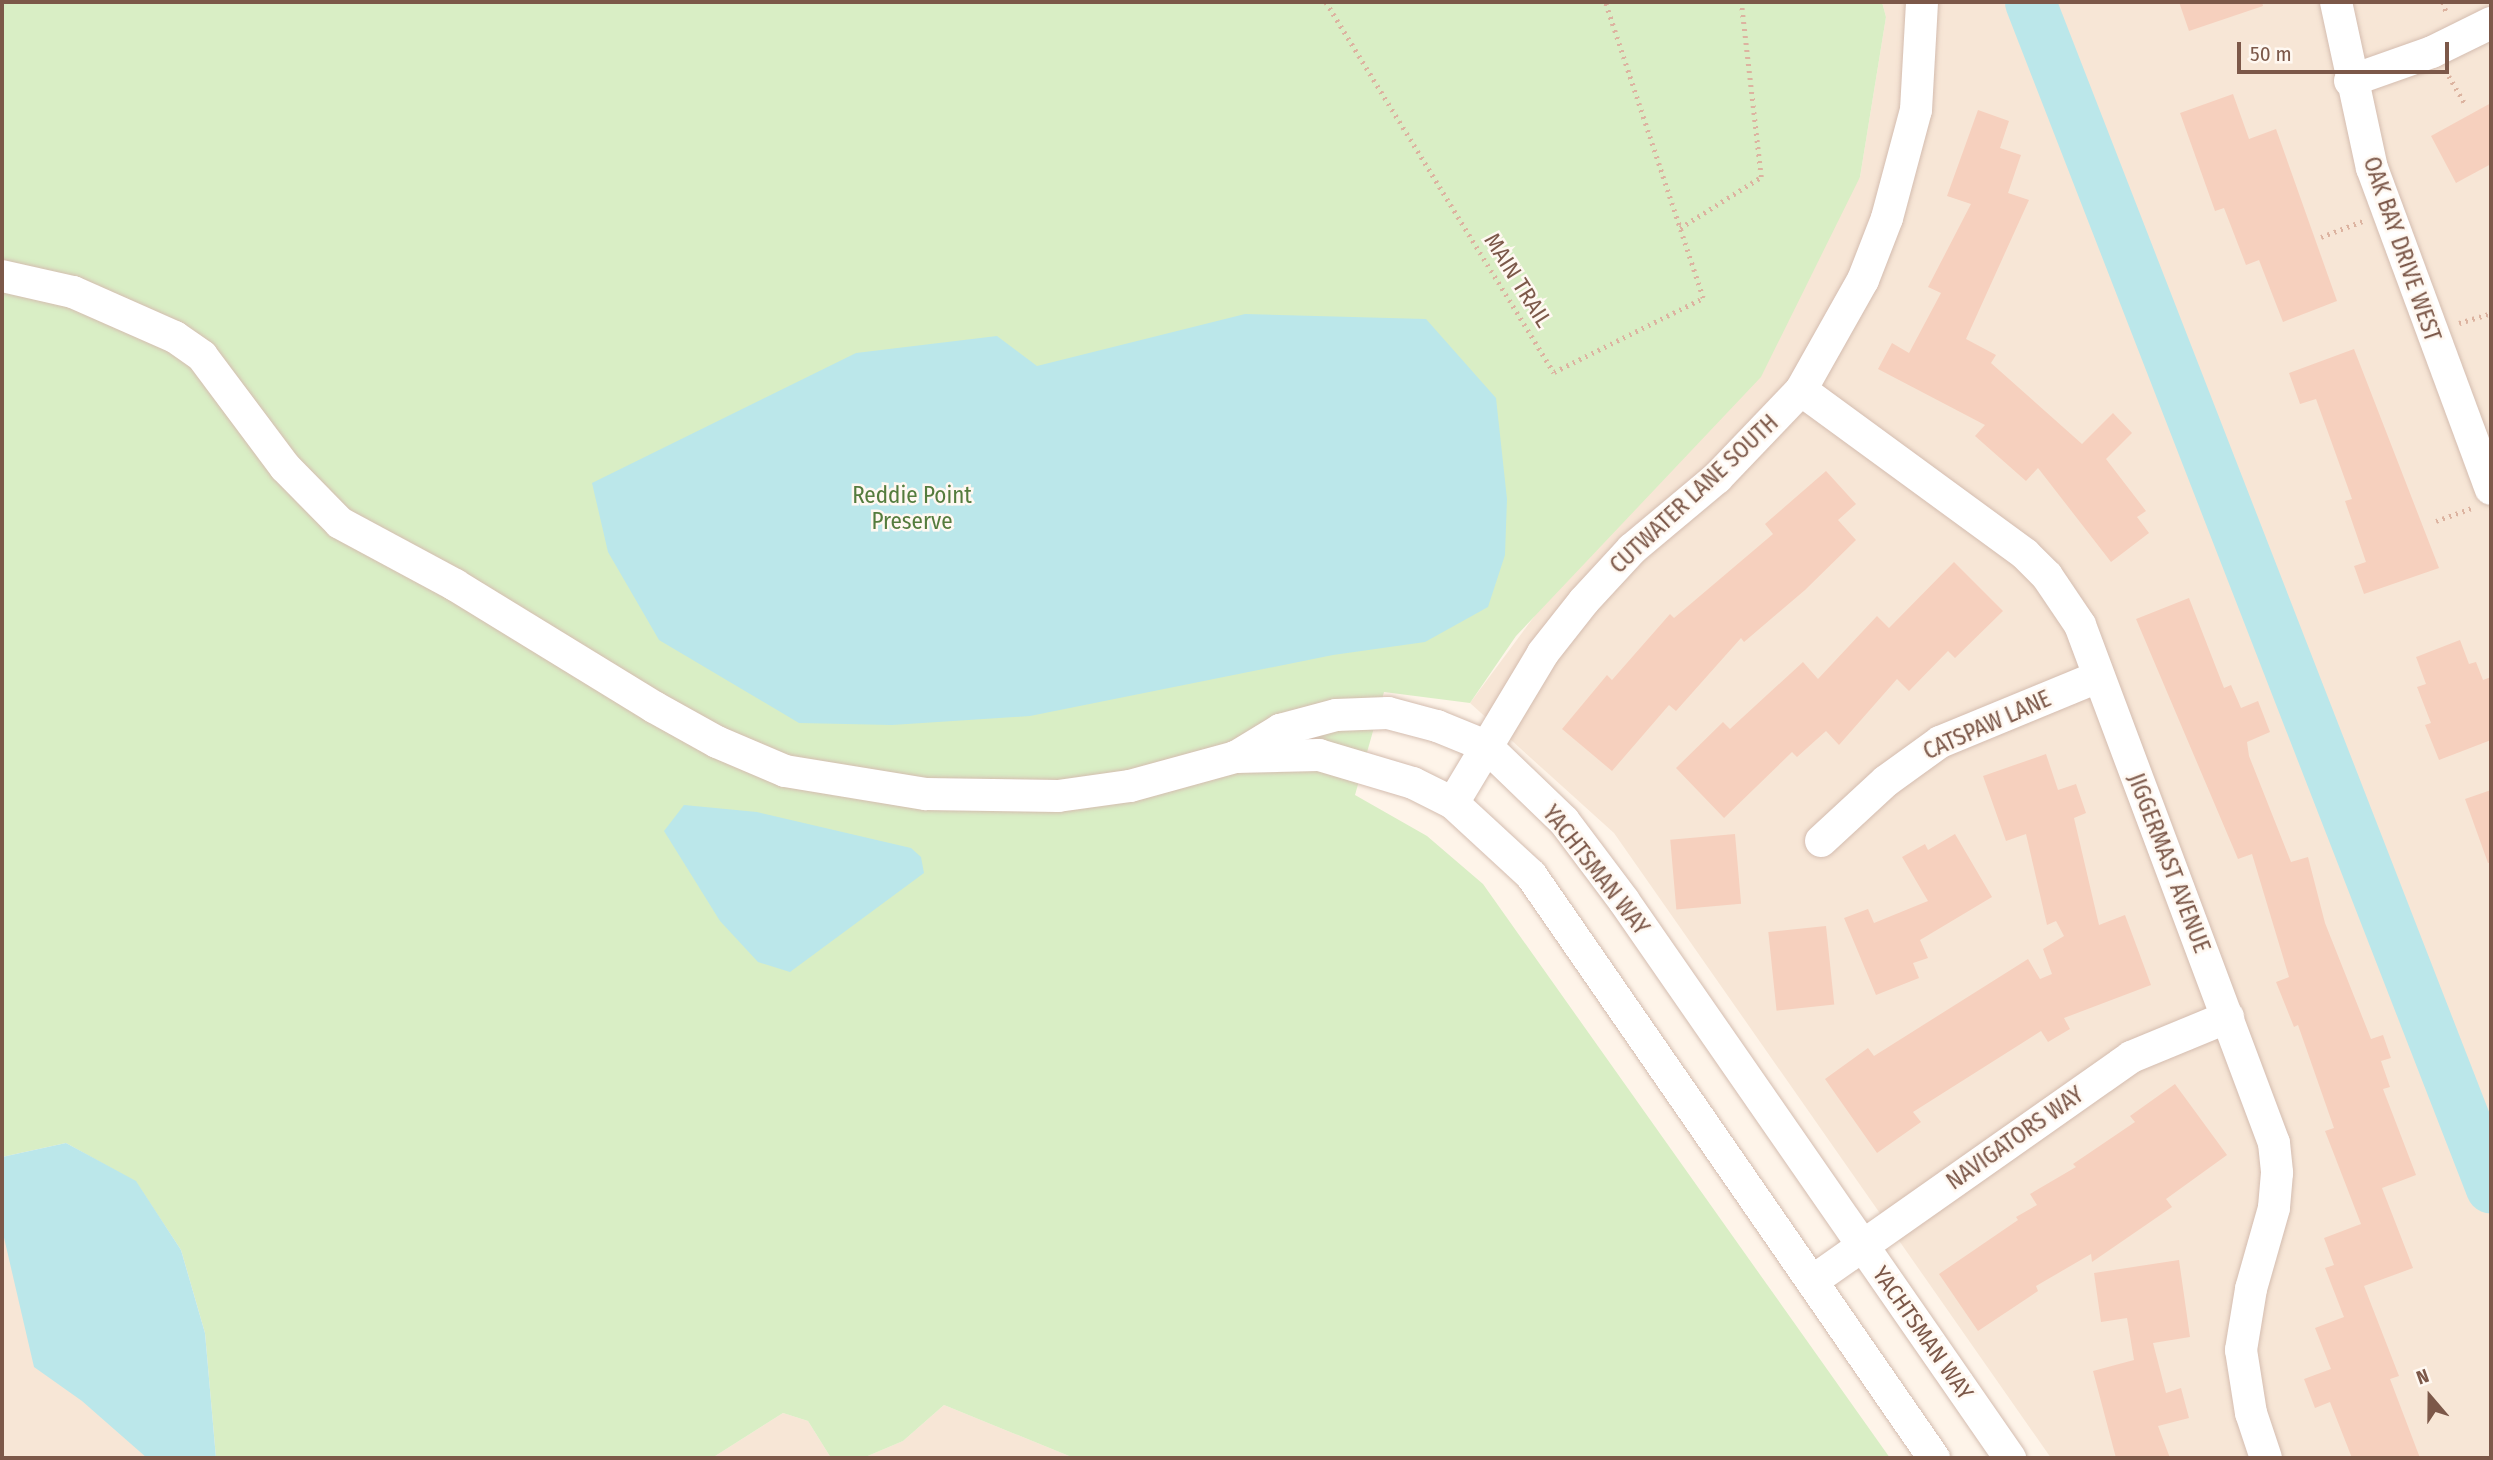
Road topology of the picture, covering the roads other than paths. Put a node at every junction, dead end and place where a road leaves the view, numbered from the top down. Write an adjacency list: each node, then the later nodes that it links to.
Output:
1 (1922, 2): 6 (street, CUTWATER LANE SOUTH)
2 (2336, 2): 4 (street, OAK BAY DRIVE WEST)
3 (2491, 23): 4 (street)
4 (2350, 80): 7 (street, OAK BAY DRIVE WEST)
5 (2, 276): 10 (street)
6 (1801, 390): 8 (street, JIGGERMAST AVENUE); 9 (street, CUTWATER LANE SOUTH)
7 (2486, 496)
8 (2098, 677): 12 (street, CATSPAW LANE); 13 (street, JIGGERMAST AVENUE)
9 (1486, 746): 10 (street, YACHTSMAN WAY); 11 (street, CUTWATER LANE SOUTH); 14 (street, YACHTSMAN WAY)
10 (1235, 757): 11 (street)
11 (1453, 803): 15 (street)
12 (1821, 841)
13 (2228, 1017): 14 (street, NAVIGATORS WAY); 18 (street, JIGGERMAST AVENUE)
14 (1861, 1245): 15 (street, NAVIGATORS WAY); 17 (street, YACHTSMAN WAY)
15 (1814, 1280): 16 (street)
16 (1934, 1458)
17 (2010, 1458)
18 (2266, 1458)

